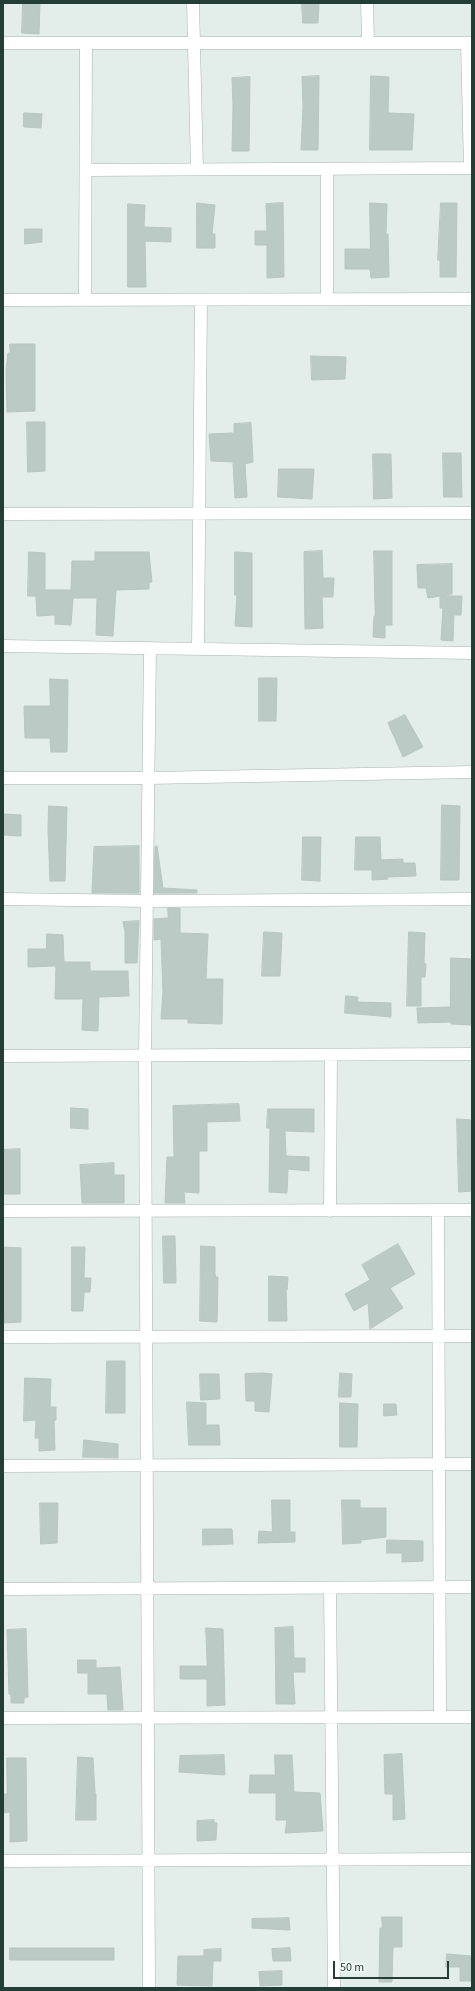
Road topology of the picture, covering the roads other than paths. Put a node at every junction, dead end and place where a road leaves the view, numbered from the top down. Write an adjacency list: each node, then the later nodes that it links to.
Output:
1 (193, 3): 6 (street)
2 (367, 3): 3 (street)
3 (368, 42): 6 (street); 7 (street)
4 (3, 43): 5 (street)
5 (86, 43): 6 (street); 11 (street)
6 (194, 43): 9 (street)
7 (469, 43): 8 (street)
8 (471, 168): 10 (street)
9 (197, 169): 10 (street); 11 (street)
10 (327, 169): 12 (street)
11 (86, 170): 15 (street)
12 (327, 299): 13 (street); 16 (street)
13 (472, 299)
14 (3, 300): 15 (street)
15 (85, 300): 16 (street)
16 (201, 300): 19 (street)
17 (472, 513): 19 (street)
18 (3, 514): 19 (street)
19 (198, 514): 22 (street)
20 (3, 646): 21 (street)
21 (150, 648): 22 (street); 26 (street)
22 (198, 649): 23 (street)
23 (472, 653)
24 (472, 772): 26 (street)
25 (3, 778): 26 (street)
26 (149, 778): 29 (street)
27 (3, 899): 29 (street)
28 (472, 899): 29 (street)
29 (146, 901): 31 (street)
30 (472, 1054): 32 (street)
31 (145, 1055): 32 (street); 33 (street); 37 (street)
32 (332, 1055): 38 (street)
33 (3, 1056)
34 (438, 1210): 35 (street); 38 (street); 39 (street)
35 (472, 1210)
36 (3, 1211): 37 (street)
37 (146, 1211): 38 (street); 42 (street)
38 (330, 1211)
39 (439, 1336): 40 (street); 42 (street); 43 (street)
40 (472, 1336)
41 (3, 1337): 42 (street)
42 (146, 1337): 45 (street)
43 (439, 1464): 44 (street); 45 (street); 47 (street)
44 (472, 1464)
45 (147, 1465): 46 (street); 49 (street)
46 (3, 1466)
47 (440, 1587): 48 (street); 50 (street); 53 (street)
48 (472, 1587)
49 (147, 1588): 50 (street); 51 (street); 56 (street)
50 (330, 1588): 52 (street)
51 (3, 1589)
52 (331, 1717): 53 (street); 56 (street); 57 (street)
53 (440, 1717): 54 (street)
54 (472, 1717)
55 (3, 1718): 56 (street)
56 (148, 1718): 60 (street)
57 (333, 1860): 58 (street); 60 (street); 62 (street)
58 (472, 1860)
59 (3, 1861): 60 (street)
60 (148, 1861): 61 (street)
61 (149, 1988)
62 (334, 1988)

